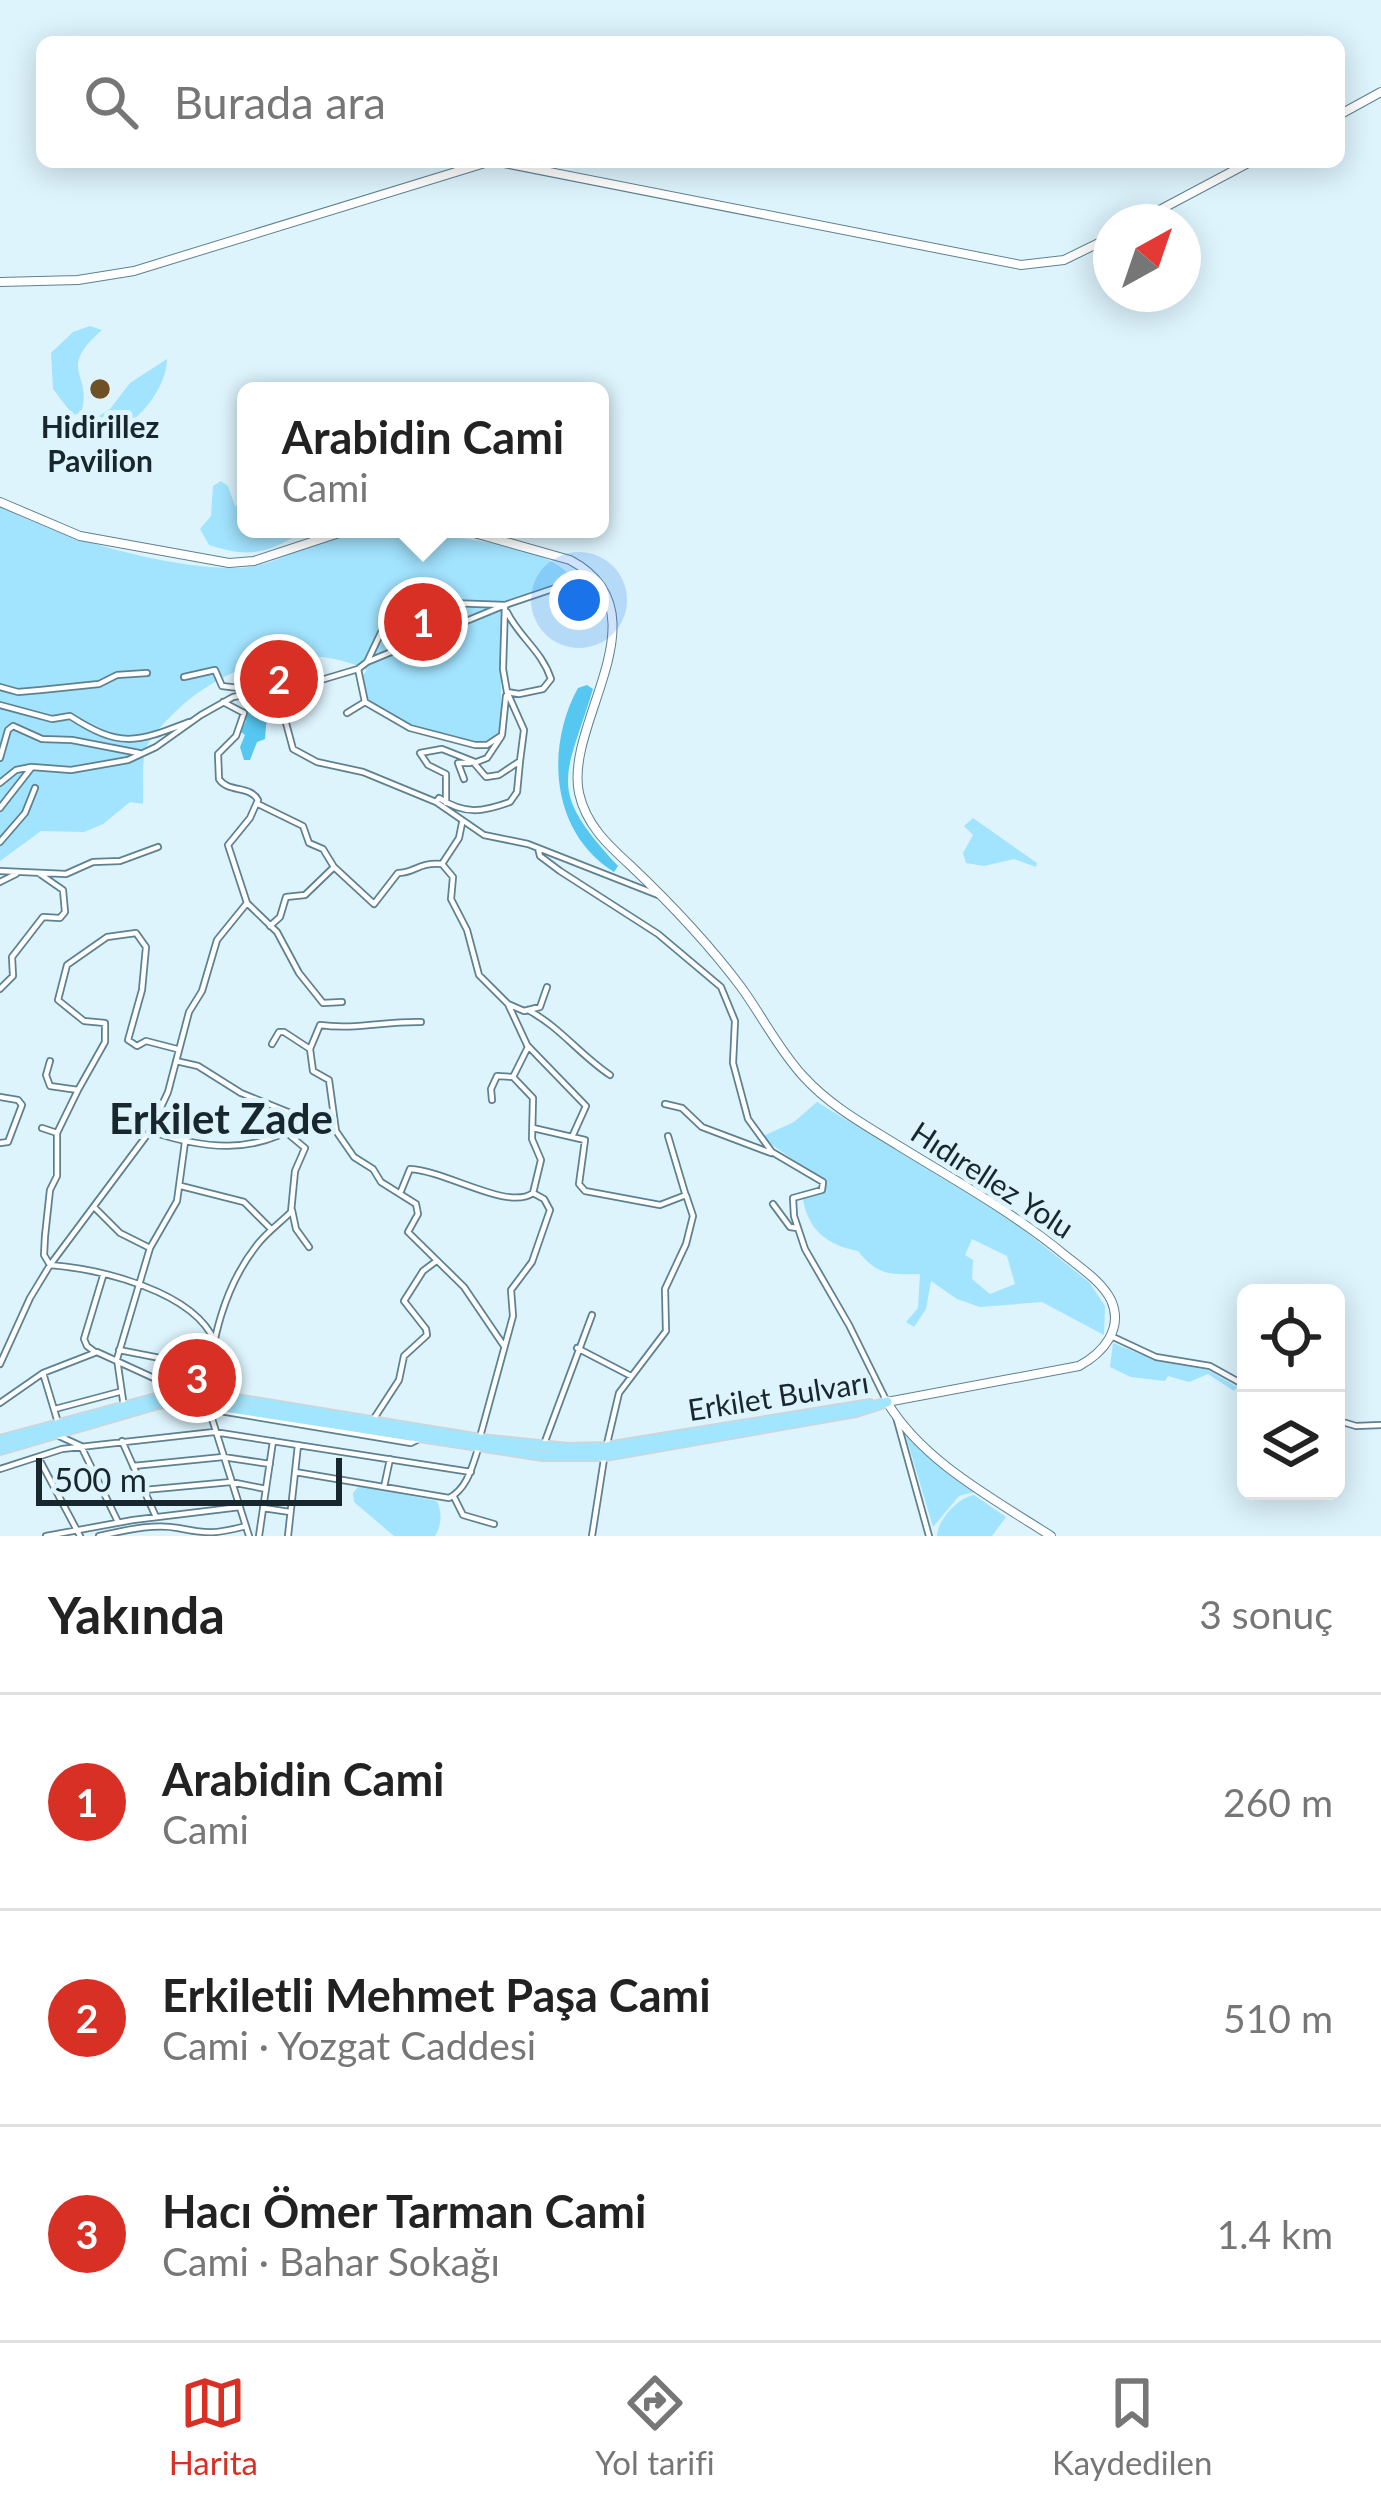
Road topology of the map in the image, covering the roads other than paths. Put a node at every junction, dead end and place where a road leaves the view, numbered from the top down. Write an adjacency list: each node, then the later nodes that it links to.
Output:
1 (1381, 92): 2 (street)
2 (1345, 112)
3 (459, 168): 8 (street)
4 (517, 168): 7 (street)
5 (1239, 168): 6 (street)
6 (1171, 204)
7 (1093, 246)
8 (0, 282)
9 (0, 502): 10 (street)
10 (324, 538)
11 (492, 538): 12 (street)
12 (591, 577): 13 (street); 52 (street, Hıdırellez Yolu)
13 (505, 604): 14 (street); 14 (street); 21 (street); 21 (street)
14 (368, 662): 15 (street)
15 (358, 669): 19 (street); 23 (street)
16 (147, 673): 18 (street)
17 (184, 677): 20 (street)
18 (0, 687)
19 (290, 687): 20 (street); 38 (street)
20 (257, 691): 22 (street)
21 (507, 692): 27 (street); 30 (street)
22 (223, 702): 26 (street); 40 (street)
23 (365, 702): 25 (street); 27 (street)
24 (0, 705): 26 (street)
25 (347, 713)
26 (194, 719): 28 (street)
27 (501, 736): 31 (street)
28 (145, 753): 29 (street); 32 (street)
29 (0, 758)
30 (520, 760): 33 (street); 39 (street)
31 (474, 763): 33 (street); 34 (street); 39 (street)
32 (32, 767): 35 (street); 41 (street)
33 (499, 775): 36 (street)
34 (464, 779)
35 (0, 783)
36 (492, 785)
37 (35, 788): 43 (street)
38 (436, 802): 39 (street); 42 (street)
39 (446, 803)
40 (258, 804): 47 (street); 53 (street)
41 (0, 808)
42 (462, 823): 45 (street); 46 (street)
43 (0, 842)
44 (158, 847): 50 (street)
45 (538, 848): 52 (street); 84 (street)
46 (442, 864): 47 (street); 58 (street)
47 (334, 867): 54 (street)
48 (0, 871): 49 (street)
49 (16, 872): 50 (street); 51 (street)
50 (40, 874): 56 (street)
51 (0, 882)
52 (663, 897): 101 (street, Hıdırellez Yolu)
53 (247, 903): 54 (street); 63 (street)
54 (270, 926): 57 (street)
55 (547, 987): 59 (street)
56 (0, 989)
57 (342, 1001)
58 (508, 1004): 59 (street); 62 (street)
59 (528, 1010): 67 (street)
60 (421, 1022): 64 (street)
61 (272, 1044): 64 (street)
62 (527, 1045): 68 (street); 81 (street)
63 (179, 1049): 66 (street); 69 (street)
64 (310, 1049): 77 (street)
65 (50, 1060): 69 (street)
66 (176, 1061): 73 (street); 76 (street)
67 (610, 1075)
68 (513, 1077): 71 (street); 75 (street)
69 (78, 1090): 78 (street)
70 (0, 1097): 83 (street)
71 (492, 1100)
72 (664, 1104): 84 (street)
73 (301, 1123): 77 (street); 79 (street)
74 (42, 1128): 78 (street)
75 (532, 1128): 81 (street); 86 (street)
76 (149, 1131): 82 (street); 90 (street)
77 (336, 1131): 87 (street)
78 (57, 1132): 97 (street)
79 (287, 1133): 82 (street); 91 (street)
80 (668, 1136): 88 (street)
81 (572, 1137): 88 (street)
82 (185, 1141): 85 (street)
83 (0, 1143)
84 (777, 1155): 92 (street)
85 (181, 1186): 93 (street); 95 (street)
86 (533, 1192): 87 (street); 104 (street)
87 (400, 1194): 96 (street)
88 (686, 1195): 113 (street)
89 (773, 1204): 92 (street)
90 (94, 1208): 95 (street); 97 (street)
91 (292, 1210): 93 (street); 94 (street)
92 (797, 1228): 119 (street)
93 (271, 1230): 102 (street)
94 (309, 1247)
95 (150, 1248): 99 (street)
96 (435, 1262): 104 (street); 124 (street)
97 (50, 1265): 98 (street); 105 (street)
98 (104, 1276): 99 (street); 108 (street)
99 (138, 1286): 102 (street); 107 (street)
100 (592, 1315): 106 (street)
101 (1111, 1336): 114 (street); 119 (street)
102 (215, 1342): 111 (street)
103 (0, 1343): 105 (street)
104 (504, 1346): 133 (street)
105 (8, 1347): 110 (street)
106 (577, 1348): 113 (street); 136 (street)
107 (119, 1350): 109 (street); 116 (street)
108 (97, 1352): 109 (street); 112 (street)
109 (117, 1359): 116 (street); 117 (street)
110 (0, 1364)
111 (210, 1368): 115 (street); 118 (street)
112 (43, 1373): 120 (street); 122 (street)
113 (631, 1376): 138 (street)
114 (1237, 1381)
115 (237, 1387)
116 (170, 1389): 118 (main road, Erkilet Bulvarı); 121 (main road, Erkilet Bulvarı)
117 (119, 1392): 121 (street); 122 (street)
118 (207, 1402): 124 (main road, Erkilet Bulvarı); 128 (street); 129 (main road, Erkilet Bulvarı); 133 (main road, Erkilet Bulvarı)
119 (887, 1402): 123 (street); 138 (main road, Erkilet Bulvarı)
120 (0, 1403)
121 (124, 1407): 127 (main road, Erkilet Bulvarı)
122 (55, 1409): 127 (street)
123 (896, 1417): 170 (street); 171 (street)
124 (373, 1420): 133 (main road, Erkilet Bulvarı)
125 (1345, 1423): 126 (street)
126 (1381, 1425)
127 (59, 1426): 130 (main road, Erkilet Bulvarı)
128 (214, 1432): 131 (street); 132 (street); 140 (street)
129 (49, 1436): 135 (street); 137 (main road, Erkilet Bulvarı)
130 (0, 1440)
131 (122, 1441): 135 (street); 143 (street)
132 (273, 1441): 134 (street); 142 (street)
133 (479, 1442): 136 (main road, Erkilet Bulvarı); 138 (main road, Erkilet Bulvarı); 146 (street)
134 (298, 1445): 141 (street); 145 (street)
135 (81, 1446): 139 (street); 156 (street)
136 (544, 1446): 138 (main road, Erkilet Bulvarı)
137 (0, 1450)
138 (606, 1451): 169 (street)
139 (37, 1455): 144 (street); 160 (street)
140 (223, 1457): 142 (street); 143 (street); 147 (street)
141 (390, 1459): 146 (street); 148 (street)
142 (269, 1464): 149 (street)
143 (133, 1466): 150 (street)
144 (0, 1469)
145 (295, 1472): 148 (street); 154 (street)
146 (471, 1472): 151 (street)
147 (231, 1482): 149 (street); 150 (street); 152 (street)
148 (385, 1487): 151 (street)
149 (266, 1489): 153 (street)
150 (144, 1490): 155 (street)
151 (454, 1497): 157 (street)
152 (240, 1507): 155 (street); 158 (street)
153 (263, 1508): 154 (street); 167 (street)
154 (290, 1512): 168 (street)
155 (154, 1517): 156 (street); 159 (street)
156 (118, 1522): 160 (street)
157 (494, 1524)
158 (246, 1526): 163 (street); 166 (street)
159 (153, 1528): 161 (street); 162 (street)
160 (79, 1532): 164 (street)
161 (126, 1533): 165 (street)
162 (182, 1533): 163 (street)
163 (212, 1535)
164 (46, 1536)
165 (99, 1536)
166 (249, 1536)
167 (259, 1536)
168 (288, 1536)
169 (592, 1536)
170 (929, 1536)
171 (1051, 1536)

